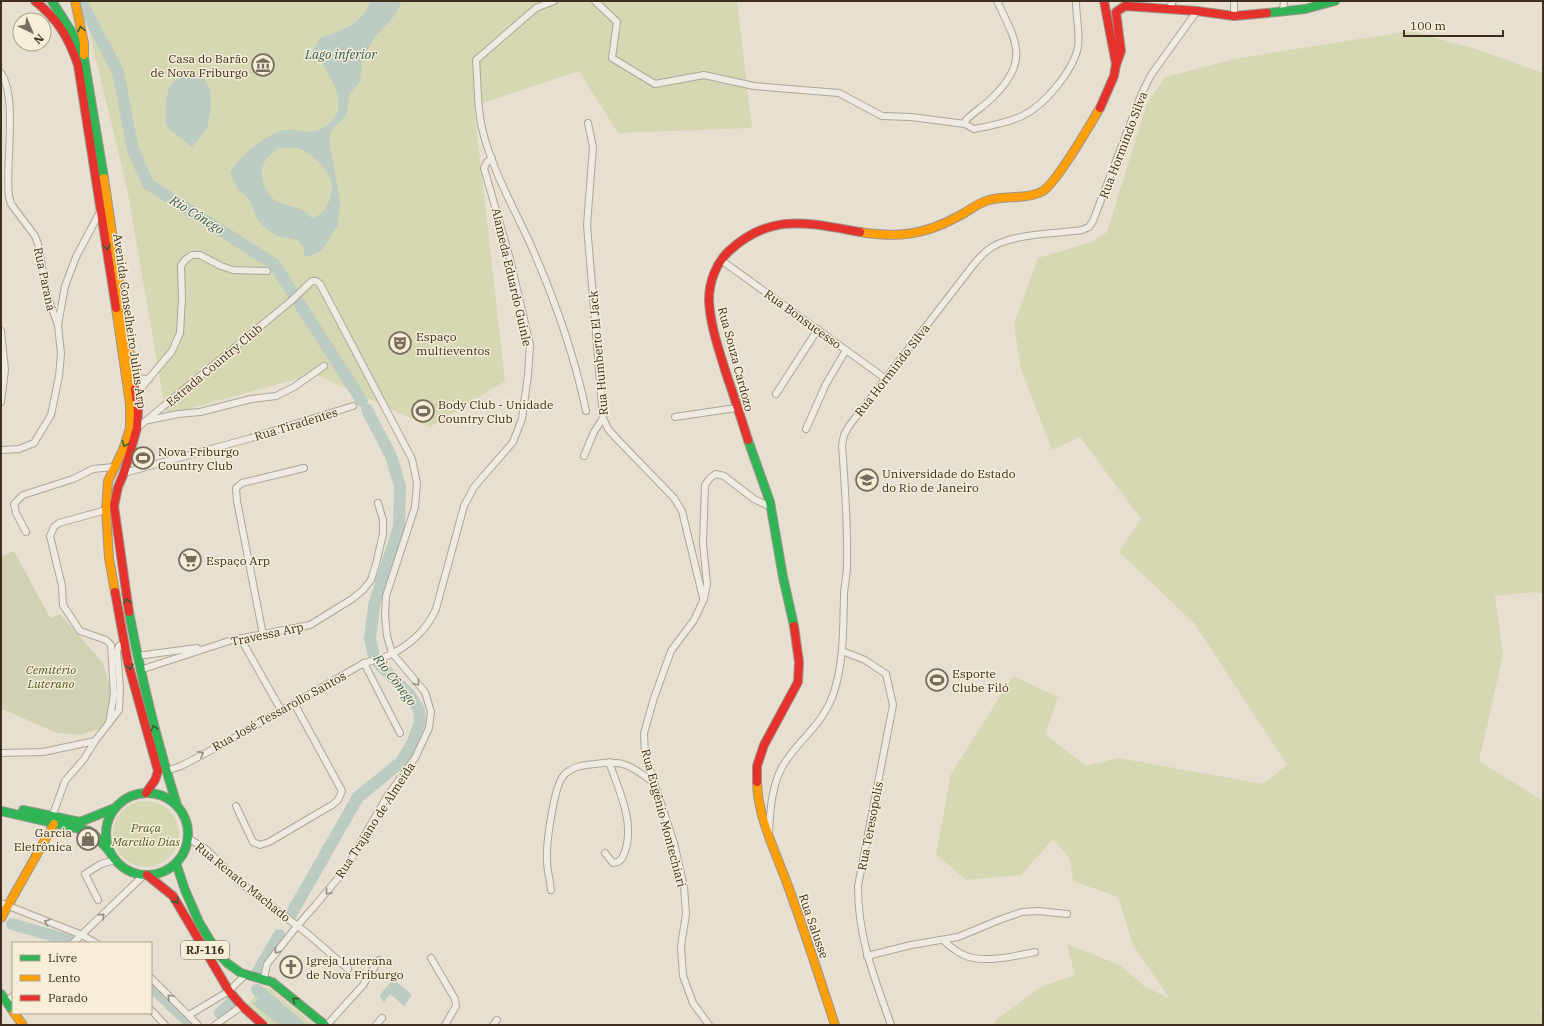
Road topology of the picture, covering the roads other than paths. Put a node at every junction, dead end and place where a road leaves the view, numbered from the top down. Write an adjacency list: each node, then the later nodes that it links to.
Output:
1 (35, 1): 24 (main road, Avenida Conselheiro Julius Arp)
2 (52, 1): 17 (main road, Avenida Conselheiro Julius Arp)
3 (75, 1): 17 (main road, one-way to 3)
4 (554, 1): 22 (street)
5 (595, 1): 21 (street)
6 (997, 1): 21 (street)
7 (1076, 1): 21 (street)
8 (1104, 1): 18 (main road)
9 (1173, 1): 13 (street)
10 (1234, 1): 16 (street)
11 (1284, 1): 14 (street)
12 (1335, 1): 14 (main road)
13 (1168, 10): 15 (main road); 18 (main road, Rua Souza Cardozo)
14 (1283, 10): 16 (main road)
15 (1197, 11): 16 (main road); 34 (street, Rua Hormindo Silva)
16 (1234, 16)
17 (84, 58): 23 (main road, Avenida Conselheiro Julius Arp)
18 (1116, 65): 25 (main road, Rua Souza Cardozo)
19 (1, 73): 27 (street, Rua Paraná)
20 (588, 123): 42 (street, Rua Humberto El Jack)
21 (965, 124)
22 (492, 158): 40 (street); 61 (street, Alameda Eduardo Guinle)
23 (108, 200): 24 (street); 32 (main road, Avenida Conselheiro Julius Arp)
24 (102, 208): 27 (street); 48 (main road, Avenida Conselheiro Julius Arp, one-way to 48)
25 (720, 260): 28 (street, Rua Bonsucesso); 39 (main road, Rua Souza Cardozo)
26 (267, 271): 33 (street)
27 (58, 325): 46 (street)
28 (818, 329): 30 (street, Rua Bonsucesso); 36 (street)
29 (1, 331): 37 (street)
30 (846, 350): 34 (street, Rua Bonsucesso); 45 (street)
31 (324, 366): 43 (street)
32 (134, 378): 33 (street); 35 (main road, Avenida Conselheiro Julius Arp)
33 (149, 379): 35 (street)
34 (886, 379): 60 (street, Rua Hormindo Silva)
35 (136, 394): 44 (main road, Avenida Conselheiro Julius Arp)
36 (776, 394)
37 (1, 402)
38 (353, 406): 50 (street, Rua Tiradentes)
39 (736, 408): 41 (street); 52 (main road, Rua Souza Cardozo)
40 (586, 411)
41 (675, 416)
42 (603, 418): 47 (street); 55 (street, Rua Humberto El Jack)
43 (148, 421): 44 (street, Estrada Country Club); 61 (street, Estrada Country Club)
44 (137, 428): 50 (main road, Avenida Conselheiro Julius Arp)
45 (806, 429)
46 (1, 450)
47 (584, 456)
48 (114, 467): 53 (main road, Avenida Conselheiro Julius Arp); 54 (street)
49 (304, 468): 56 (street)
50 (124, 473): 62 (main road, Avenida Conselheiro Julius Arp, one-way to 50)
51 (378, 503): 56 (street, Travessa Arp)
52 (771, 507): 55 (street, Rua Eugênio Montechiari); 81 (main road, Rua Souza Cardozo)
53 (106, 510): 58 (main road, Avenida Conselheiro Julius Arp); 67 (street)
54 (26, 532)
55 (704, 599): 73 (street, Rua Eugênio Montechiari)
56 (263, 635): 57 (street, Travessa Arp)
57 (241, 639): 59 (street, Travessa Arp); 66 (street)
58 (124, 643): 67 (street); 74 (main road, Avenida Conselheiro Julius Arp, one-way to 74)
59 (213, 646): 62 (street, Travessa Arp); 64 (street, Travessa Arp)
60 (842, 651): 81 (street, Rua Hormindo Silva); 98 (street, Rua Teresópolis)
61 (392, 653): 63 (street, Rua José Tessarollo Santos); 92 (street, Rua Trajano de Almeida, one-way to 92)
62 (137, 656): 64 (main road, Avenida Conselheiro Julius Arp)
63 (364, 663): 65 (street, Rua José Tessarollo Santos); 68 (street)
64 (140, 670): 72 (main road, Avenida Conselheiro Julius Arp, one-way to 64)
65 (294, 703): 66 (street, Rua José Tessarollo Santos); 77 (street)
66 (281, 710): 72 (street, Rua José Tessarollo Santos, one-way to 66)
67 (109, 723): 69 (street)
68 (400, 733)
69 (95, 740): 70 (street); 80 (street)
70 (1, 753)
71 (608, 762): 73 (street); 84 (street); 88 (street)
72 (166, 771): 76 (main road, Avenida Conselheiro Julius Arp)
73 (653, 782): 123 (street, Rua Eugênio Montechiari)
74 (146, 792): 76 (main road); 78 (main road, RJ-116)
75 (1, 804): 80 (main road, RJ-116)
76 (177, 805): 82 (main road)
77 (236, 806)
78 (115, 808): 80 (main road, RJ-116); 83 (main road, RJ-116)
79 (1, 810): 80 (main road, RJ-116)
80 (53, 820): 83 (main road, RJ-116); 90 (main road)
81 (769, 836): 124 (main road, Rua Salusse)
82 (188, 838): 86 (main road); 92 (street, Rua Renato Machado)
83 (110, 852): 85 (main road, RJ-116)
84 (605, 853)
85 (115, 860): 87 (main road, RJ-116); 89 (street)
86 (176, 864): 87 (main road); 102 (main road, RJ-116)
87 (145, 875): 93 (street, one-way to 87); 105 (main road, RJ-116, one-way to 105)
88 (551, 890)
89 (98, 900)
90 (3, 910): 93 (street, one-way to 90)
91 (1067, 914): 94 (street)
92 (296, 926): 101 (street, Rua Renato Machado); 103 (street, Rua Trajano de Almeida, one-way to 103)
93 (82, 935): 95 (street); 96 (street)
94 (944, 941): 97 (street); 98 (street)
95 (75, 942)
96 (94, 942)
97 (1035, 952)
98 (867, 956): 125 (street, Rua Teresópolis)
99 (431, 958): 122 (street)
100 (379, 960): 120 (street)
101 (348, 969)
102 (245, 975): 103 (main road, RJ-116); 105 (street)
103 (264, 978): 120 (main road, RJ-116, one-way to 103)
104 (152, 979): 113 (street, one-way to 104)
105 (229, 991): 109 (main road, RJ-116); 113 (street)
106 (1, 994): 108 (main road)
107 (12, 997): 108 (street)
108 (6, 1002): 110 (main road)
109 (242, 1006): 118 (street); 119 (main road, RJ-116)
110 (12, 1010)
111 (152, 1011): 116 (street)
112 (15, 1014): 115 (main road)
113 (190, 1015): 117 (street)
114 (382, 1018): 121 (street)
115 (23, 1025)
116 (166, 1025)
117 (198, 1025)
118 (215, 1025)
119 (263, 1025)
120 (326, 1025)
121 (376, 1025)
122 (445, 1025)
123 (709, 1025)
124 (835, 1025)
125 (891, 1025)

